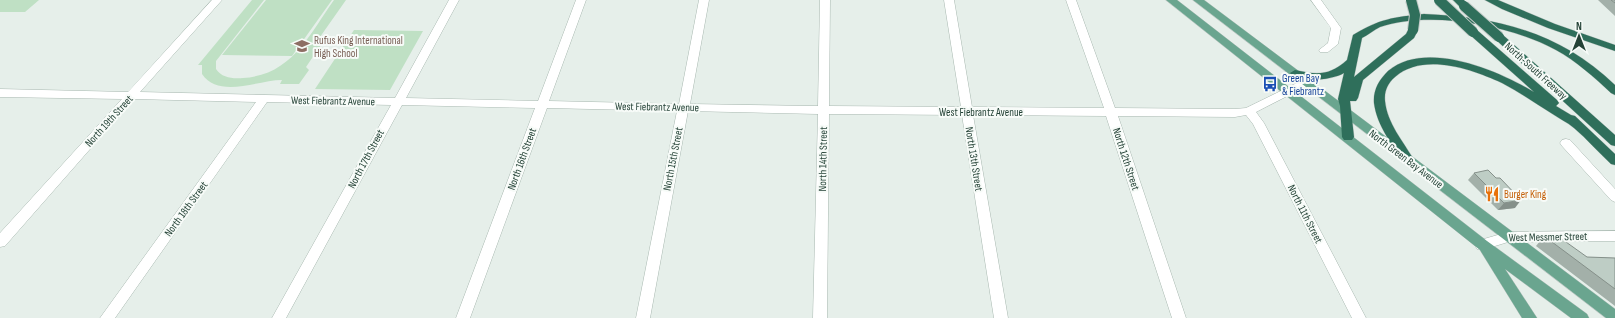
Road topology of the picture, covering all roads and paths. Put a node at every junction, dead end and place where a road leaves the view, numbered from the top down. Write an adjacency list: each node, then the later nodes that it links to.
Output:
1 (217, 0): 23 (street, North 19th Street)
2 (454, 0): 25 (street, North 17th Street)
3 (581, 0): 26 (street, North 16th Street)
4 (704, 0): 27 (street, North 15th Street)
5 (825, 0): 28 (street, North 14th Street)
6 (949, 0): 31 (street, North 13th Street)
7 (1071, 0): 32 (street, North 12th Street)
8 (1172, 0): 20 (main road, North Green Bay Avenue)
9 (1198, 0): 18 (main road, North Green Bay Avenue)
10 (1316, 0): 16 (street)
11 (1411, 0): 29 (highway, bridge)
12 (1439, 0): 33 (highway, North-South Freeway, bridge)
13 (1490, 0): 15 (highway)
14 (1461, 3): 35 (highway, North-South Freeway, bridge)
15 (1615, 48)
16 (1324, 50)
17 (1352, 61): 18 (highway); 21 (highway); 29 (highway)
18 (1295, 73): 19 (main road, North Green Bay Avenue)
19 (1306, 82): 20 (street, West Fiebrantz Avenue); 29 (main road, North Green Bay Avenue)
20 (1287, 91): 30 (street, West Fiebrantz Avenue); 34 (main road, North Green Bay Avenue)
21 (1615, 91)
22 (0, 93): 23 (street, West Fiebrantz Avenue)
23 (131, 96): 24 (street, West Fiebrantz Avenue); 42 (street, North 19th Street)
24 (264, 99): 25 (street, West Fiebrantz Avenue); 45 (street, North 18th Street)
25 (396, 102): 26 (street, West Fiebrantz Avenue); 46 (street, North 17th Street)
26 (542, 105): 27 (street, West Fiebrantz Avenue); 47 (street, North 16th Street)
27 (683, 107): 28 (street, West Fiebrantz Avenue); 48 (street, North 15th Street)
28 (824, 110): 31 (street, West Fiebrantz Avenue); 49 (street, North 14th Street)
29 (1346, 110): 34 (highway); 37 (main road, North Green Bay Avenue)
30 (1249, 111): 32 (street, West Fiebrantz Avenue); 52 (street, North 11th Street)
31 (967, 112): 32 (street, West Fiebrantz Avenue); 50 (street, North 13th Street)
32 (1111, 113): 51 (street, North 12th Street)
33 (1576, 124): 37 (highway); 38 (highway, North-South Freeway)
34 (1348, 137): 43 (main road, North Green Bay Avenue)
35 (1615, 142)
36 (1566, 143): 39 (street)
37 (1408, 160): 41 (main road, North Green Bay Avenue)
38 (1615, 161)
39 (1615, 197)
40 (1615, 236): 41 (street, West Messmer Street)
41 (1508, 237): 43 (street, West Messmer Street); 44 (main road, North Green Bay Avenue)
42 (0, 242)
43 (1482, 245): 53 (main road); 54 (main road, North Green Bay Avenue)
44 (1615, 317)
45 (107, 318)
46 (279, 318)
47 (463, 318)
48 (643, 318)
49 (820, 318)
50 (1001, 318)
51 (1179, 318)
52 (1359, 318)
53 (1530, 318)
54 (1582, 318)

